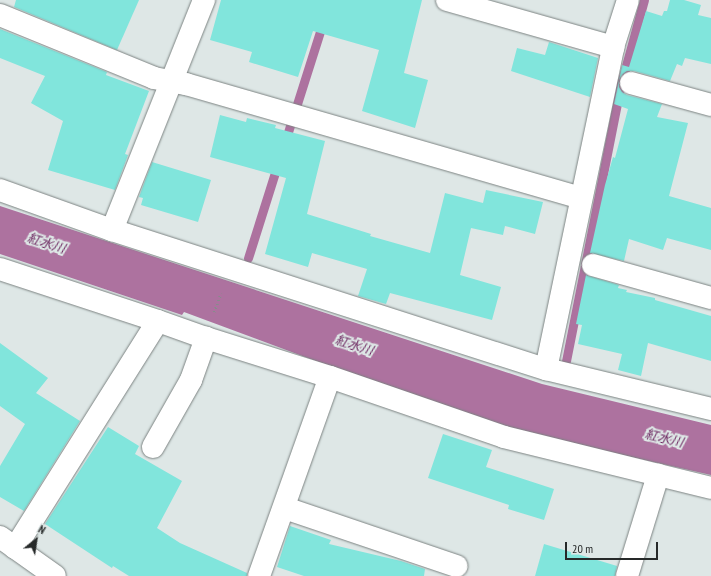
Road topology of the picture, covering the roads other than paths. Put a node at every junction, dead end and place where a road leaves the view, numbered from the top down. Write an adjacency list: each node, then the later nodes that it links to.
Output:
1 (204, 0): 6 (street)
2 (447, 0): 5 (street)
3 (628, 0): 5 (street)
4 (0, 15): 6 (street)
5 (613, 47): 10 (street)
6 (170, 81): 10 (street); 11 (street)
7 (631, 83): 8 (street)
8 (711, 105)
9 (0, 190): 11 (street)
10 (582, 198): 17 (street)
11 (112, 230): 17 (street)
12 (593, 265): 14 (street)
13 (0, 269): 15 (street)
14 (711, 298)
15 (158, 321): 16 (street); 24 (street)
16 (206, 338): 18 (street); 20 (street)
17 (546, 369): 19 (street)
18 (330, 377): 21 (street); 23 (street)
19 (711, 409)
20 (153, 447)
21 (658, 475): 22 (street); 28 (street)
22 (711, 488)
23 (284, 508): 25 (street); 27 (street)
24 (7, 542): 26 (street)
25 (456, 566)
26 (55, 576)
27 (259, 576)
28 (627, 576)

